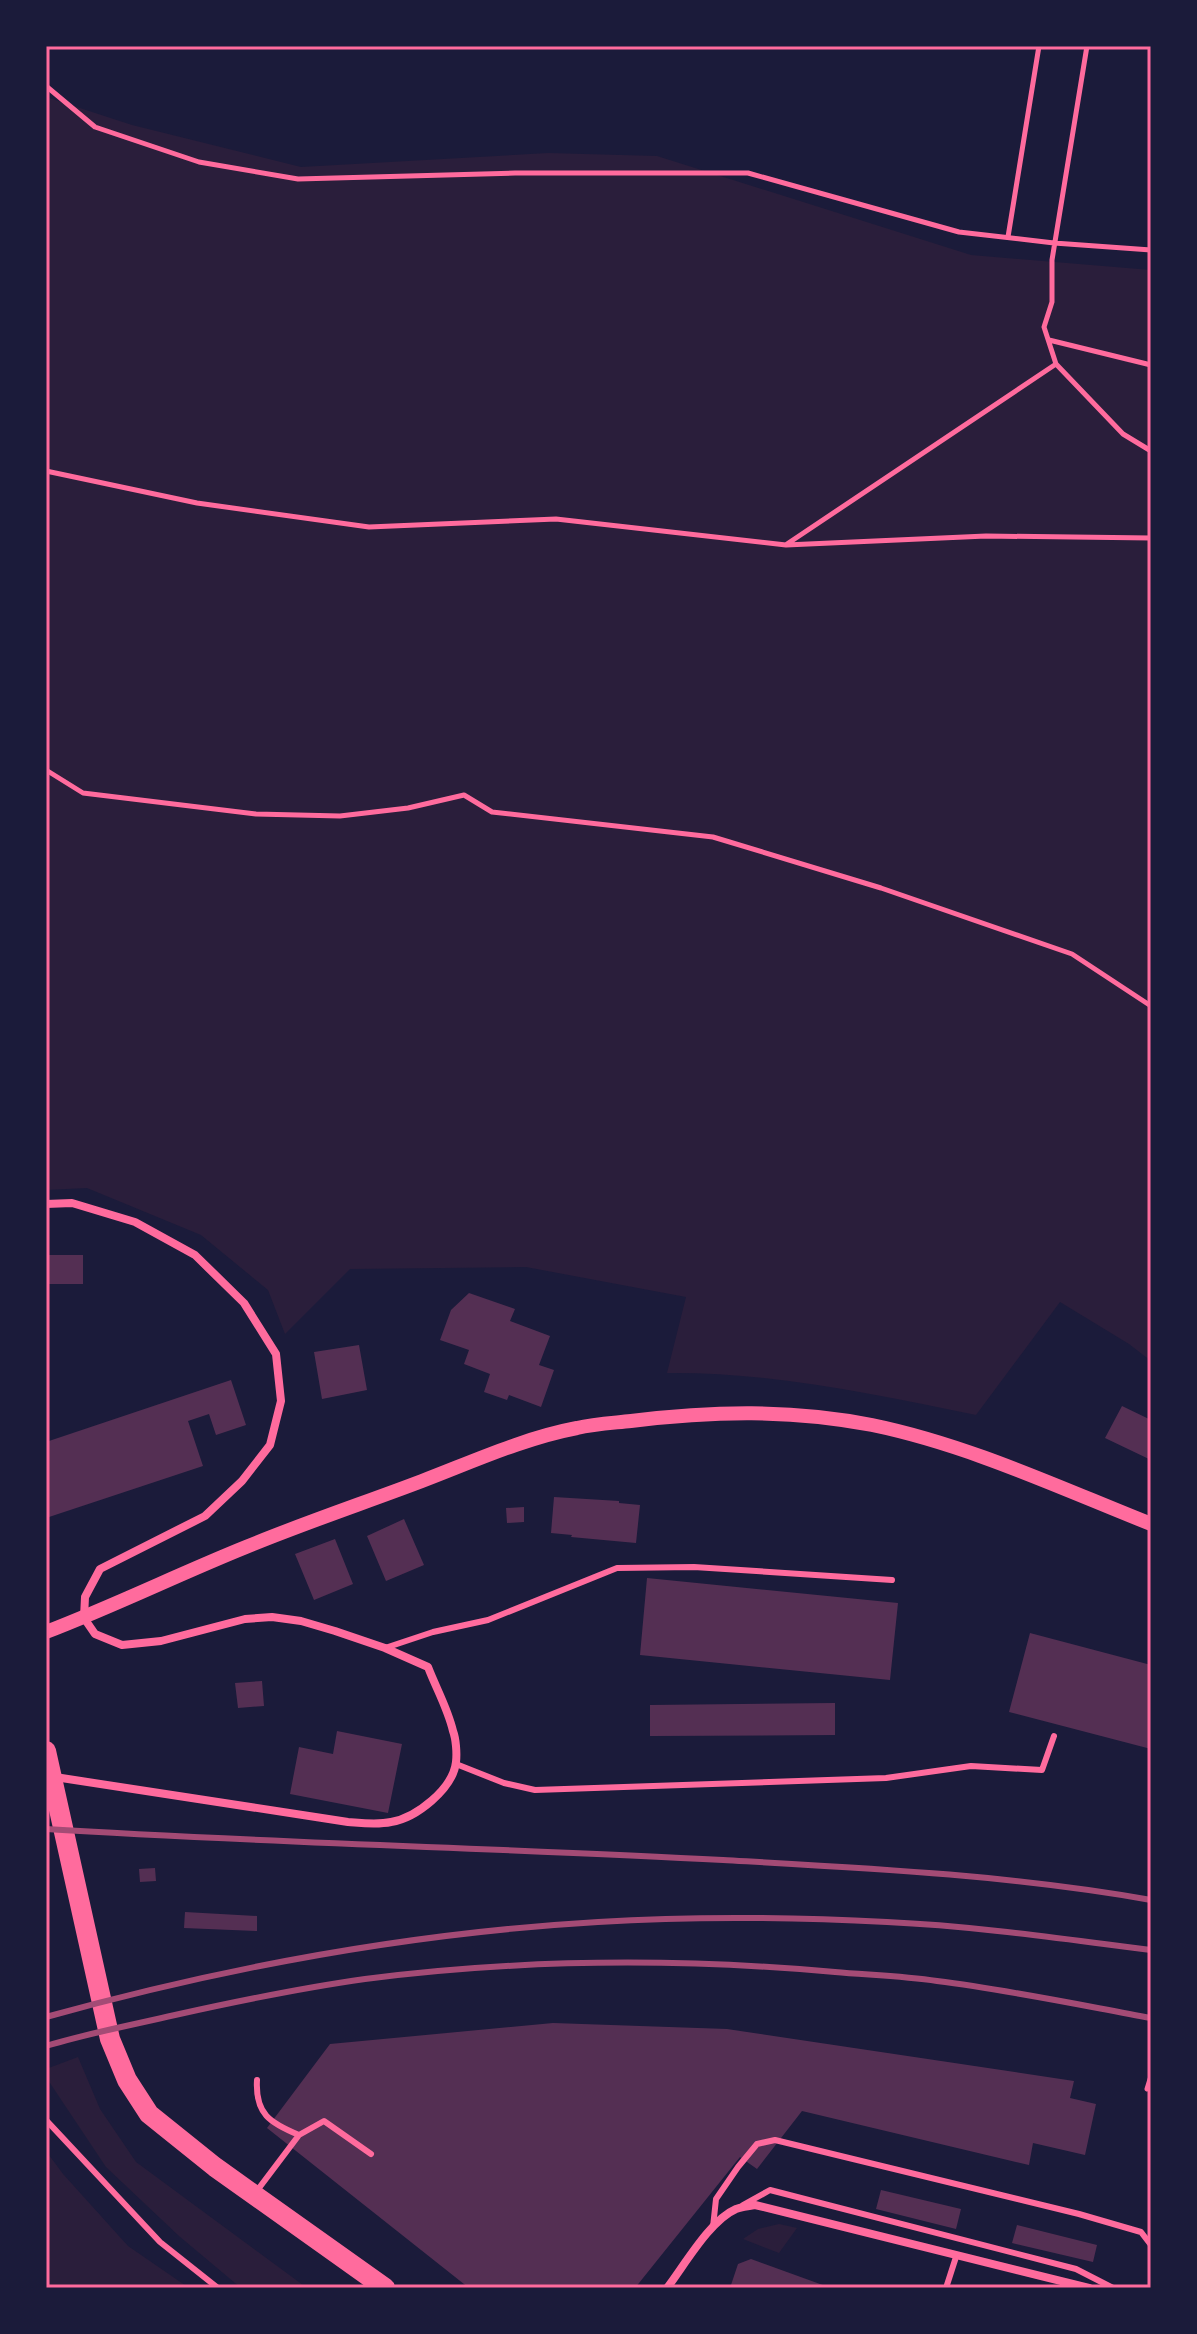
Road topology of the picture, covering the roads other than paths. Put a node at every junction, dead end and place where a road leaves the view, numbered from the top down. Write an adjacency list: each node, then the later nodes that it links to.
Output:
1 (46, 1204): 4 (street)
2 (1151, 1524): 4 (street)
3 (892, 1580): 6 (lane)
4 (84, 1618): 5 (street); 6 (street)
5 (46, 1632)
6 (385, 1648): 9 (street)
7 (1054, 1736): 9 (lane)
8 (46, 1751): 15 (main road)
9 (456, 1764): 10 (street)
10 (46, 1776)
11 (257, 2080): 13 (lane)
12 (46, 2120): 20 (lane)
13 (299, 2135): 14 (lane); 15 (lane)
14 (371, 2154)
15 (254, 2195): 21 (main road)
16 (739, 2207): 17 (street); 19 (street); 25 (lane)
17 (713, 2228): 18 (lane); 22 (street)
18 (1151, 2245)
19 (956, 2257): 23 (lane); 24 (street)
20 (218, 2288)
21 (385, 2288)
22 (667, 2288)
23 (946, 2288)
24 (1089, 2288)
25 (1113, 2288)

